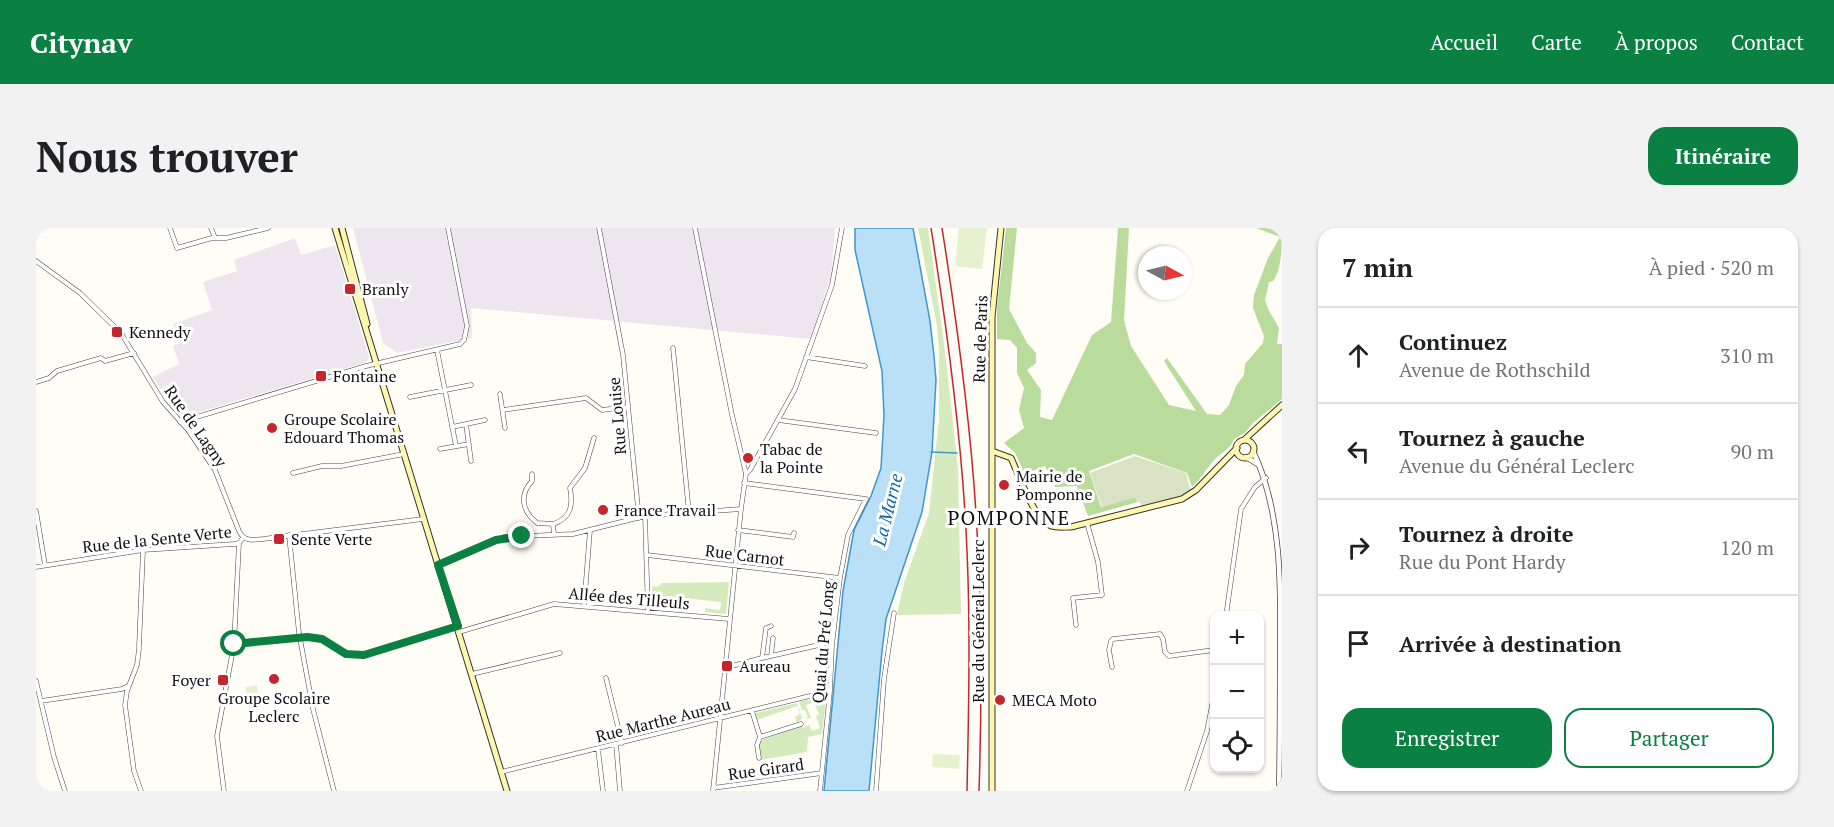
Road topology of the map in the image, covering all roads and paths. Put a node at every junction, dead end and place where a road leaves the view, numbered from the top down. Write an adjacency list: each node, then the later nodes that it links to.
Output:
1 (170, 228): 11 (street)
2 (212, 228): 11 (street)
3 (268, 228): 11 (street)
4 (335, 228): 17 (main road)
5 (342, 228): 17 (main road)
6 (448, 228): 14 (street)
7 (599, 228): 25 (street, Rue Louise)
8 (695, 228): 51 (street)
9 (842, 228): 16 (street)
10 (1000, 228): 42 (main road, Rue de Paris)
11 (215, 238)
12 (36, 261): 15 (street, Rue de Lagny)
13 (672, 348): 56 (street)
14 (437, 350): 17 (street); 21 (street)
15 (134, 353): 19 (street); 29 (street, Rue de Lagny)
16 (806, 357): 18 (street); 28 (street)
17 (376, 363): 29 (street); 44 (main road)
18 (865, 366)
19 (36, 382)
20 (471, 385): 21 (street)
21 (445, 390): 23 (street); 31 (street)
22 (500, 394): 26 (street)
23 (410, 397)
24 (1282, 405): 32 (main road)
25 (627, 407): 26 (street); 58 (street, Rue Louise)
26 (503, 410): 33 (street)
27 (485, 420): 30 (street)
28 (778, 420): 34 (street); 51 (street)
29 (180, 422): 69 (street, Rue de Lagny)
30 (466, 424): 31 (street); 38 (street)
31 (452, 427): 39 (street)
32 (1256, 427): 36 (main road); 37 (main road)
33 (506, 428)
34 (876, 433)
35 (594, 438): 61 (street)
36 (1244, 440): 37 (main road); 40 (main road)
37 (1252, 443): 43 (main road)
38 (469, 444): 39 (street); 46 (street)
39 (456, 446): 41 (street)
40 (1236, 448): 45 (main road); 47 (main road)
41 (440, 449)
42 (992, 451): 60 (main road); 124 (main road, Rue du Général Leclerc)
43 (1253, 452): 45 (main road); 48 (street)
44 (404, 453): 49 (street); 59 (main road)
45 (1243, 457): 47 (main road); 48 (street)
46 (471, 461)
47 (1224, 461): 60 (main road)
48 (1261, 466): 52 (street)
49 (293, 473)
50 (532, 474): 61 (street)
51 (746, 474): 53 (street)
52 (1266, 478): 64 (street); 80 (street)
53 (744, 483): 54 (street); 78 (street, Quai du Pré Long)
54 (741, 509): 56 (street); 63 (street)
55 (36, 511): 74 (street)
56 (689, 513): 57 (street)
57 (645, 516): 58 (street); 73 (street)
58 (639, 518): 62 (street)
59 (423, 519): 67 (street); 75 (main road)
60 (1087, 523): 84 (street)
61 (553, 524): 68 (street)
62 (590, 530): 68 (street); 79 (street)
63 (738, 530): 65 (street); 76 (street)
64 (1276, 530): 66 (street); 71 (street)
65 (794, 533)
66 (1282, 533)
67 (289, 535): 69 (street); 87 (street)
68 (554, 535): 75 (street)
69 (243, 538): 70 (street, Rue de la Sente Verte)
70 (239, 543): 72 (street, Rue de la Sente Verte); 90 (street)
71 (1280, 548): 126 (street)
72 (143, 549): 74 (street, Rue de la Sente Verte); 100 (street)
73 (647, 555): 76 (street, Rue Carnot); 81 (street)
74 (45, 565): 77 (street, Rue de la Sente Verte)
75 (438, 565): 86 (main road)
76 (735, 566): 78 (street, Rue Carnot); 83 (street)
77 (36, 567)
78 (840, 578): 89 (street, Quai du Pré Long)
79 (584, 606): 81 (street, Allée des Tilleuls); 86 (street, Allée des Tilleuls)
80 (1227, 611)
81 (648, 612): 83 (street, Allée des Tilleuls)
82 (894, 613): 123 (street)
83 (729, 619): 105 (street)
84 (1076, 625)
85 (771, 626): 94 (street)
86 (458, 629): 87 (street, Allée des Tilleuls); 97 (main road)
87 (301, 637): 90 (street, Allée des Tilleuls); 118 (street)
88 (773, 638): 93 (street)
89 (832, 642): 93 (street); 101 (street, Quai du Pré Long)
90 (234, 644): 117 (street)
91 (1210, 651): 96 (street)
92 (560, 653): 97 (street)
93 (771, 656): 94 (street)
94 (762, 658): 95 (street)
95 (732, 666)
96 (1112, 667)
97 (472, 674): 112 (main road)
98 (606, 678): 108 (street)
99 (36, 681): 102 (street)
100 (129, 686): 102 (street); 116 (street)
101 (830, 691): 103 (street, Rue Marthe Aureau); 113 (street, Quai du Pré Long)
102 (41, 702): 115 (street)
103 (752, 711): 105 (street, Rue Marthe Aureau); 107 (street)
104 (1210, 718): 125 (street)
105 (719, 719): 108 (street, Rue Marthe Aureau); 114 (street)
106 (801, 724): 107 (street)
107 (760, 738): 111 (street)
108 (622, 743): 109 (street, Rue Marthe Aureau)
109 (616, 744): 110 (street, Rue Marthe Aureau); 121 (street)
110 (598, 748): 112 (street, Rue Marthe Aureau); 120 (street)
111 (759, 758)
112 (501, 772): 119 (main road)
113 (822, 773): 114 (street, Rue Girard); 122 (street, Quai du Pré Long)
114 (713, 790)
115 (65, 791)
116 (141, 791)
117 (224, 791)
118 (334, 791)
119 (507, 791)
120 (603, 791)
121 (620, 791)
122 (820, 791)
123 (876, 791)
124 (992, 791)
125 (1187, 791)
126 (1279, 791)

